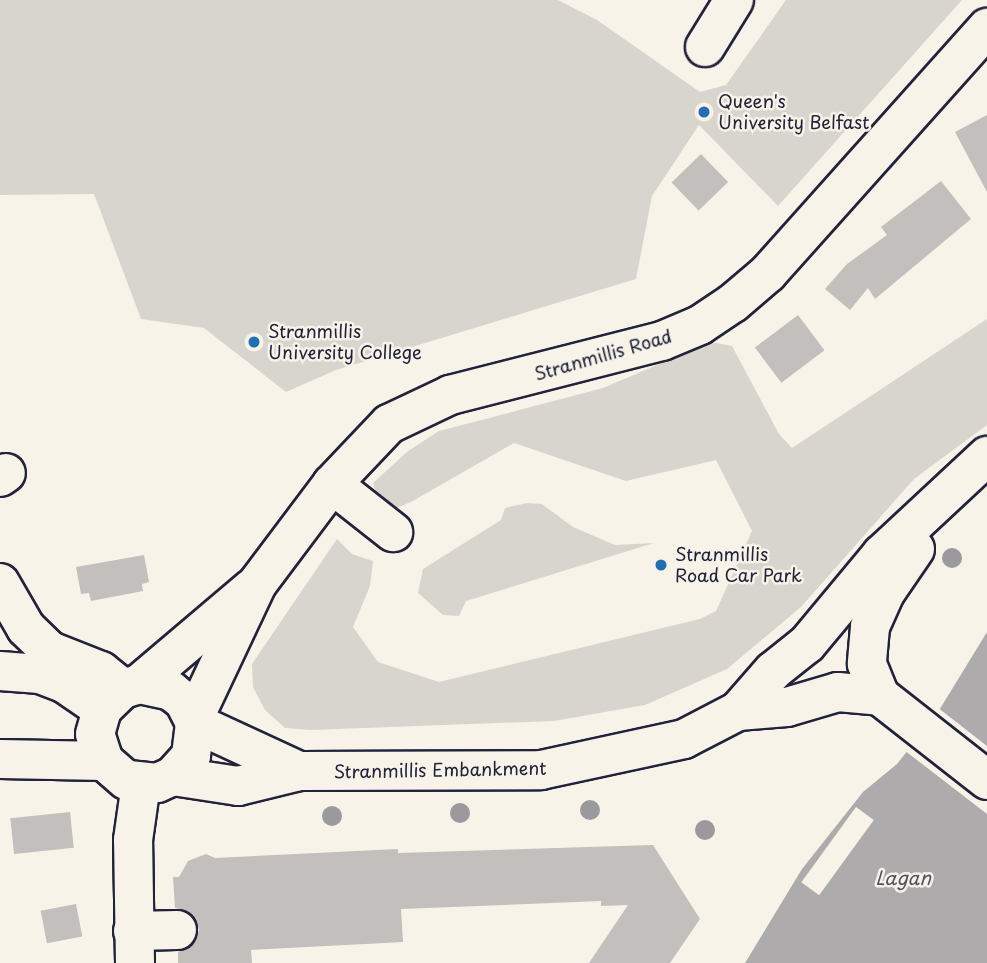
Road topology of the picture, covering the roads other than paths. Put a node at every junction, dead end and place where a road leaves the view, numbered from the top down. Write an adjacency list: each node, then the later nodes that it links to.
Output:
1 (734, 0): 3 (street)
2 (987, 28): 5 (street, Stranmillis Road)
3 (705, 47)
4 (974, 468): 11 (street, Stranmillis Embankment); 12 (street, Stranmillis Embankment)
5 (332, 484): 6 (street); 7 (street, Stranmillis Road)
6 (393, 532)
7 (257, 583): 10 (street, Stranmillis Road); 13 (street, Stranmillis Road)
8 (0, 584): 10 (street)
9 (0, 671): 10 (street)
10 (115, 701): 13 (street); 14 (street, Stranmillis Road); 15 (street)
11 (890, 704): 12 (street, Stranmillis Embankment); 18 (street)
12 (738, 711): 16 (street, Stranmillis Embankment)
13 (195, 721): 16 (street, Stranmillis Embankment); 17 (street)
14 (7, 758): 15 (street, Stranmillis Road)
15 (103, 761): 17 (street)
16 (299, 771): 17 (street, Stranmillis Embankment)
17 (157, 780): 20 (street)
18 (987, 780)
19 (177, 930): 20 (street)
20 (134, 947)

